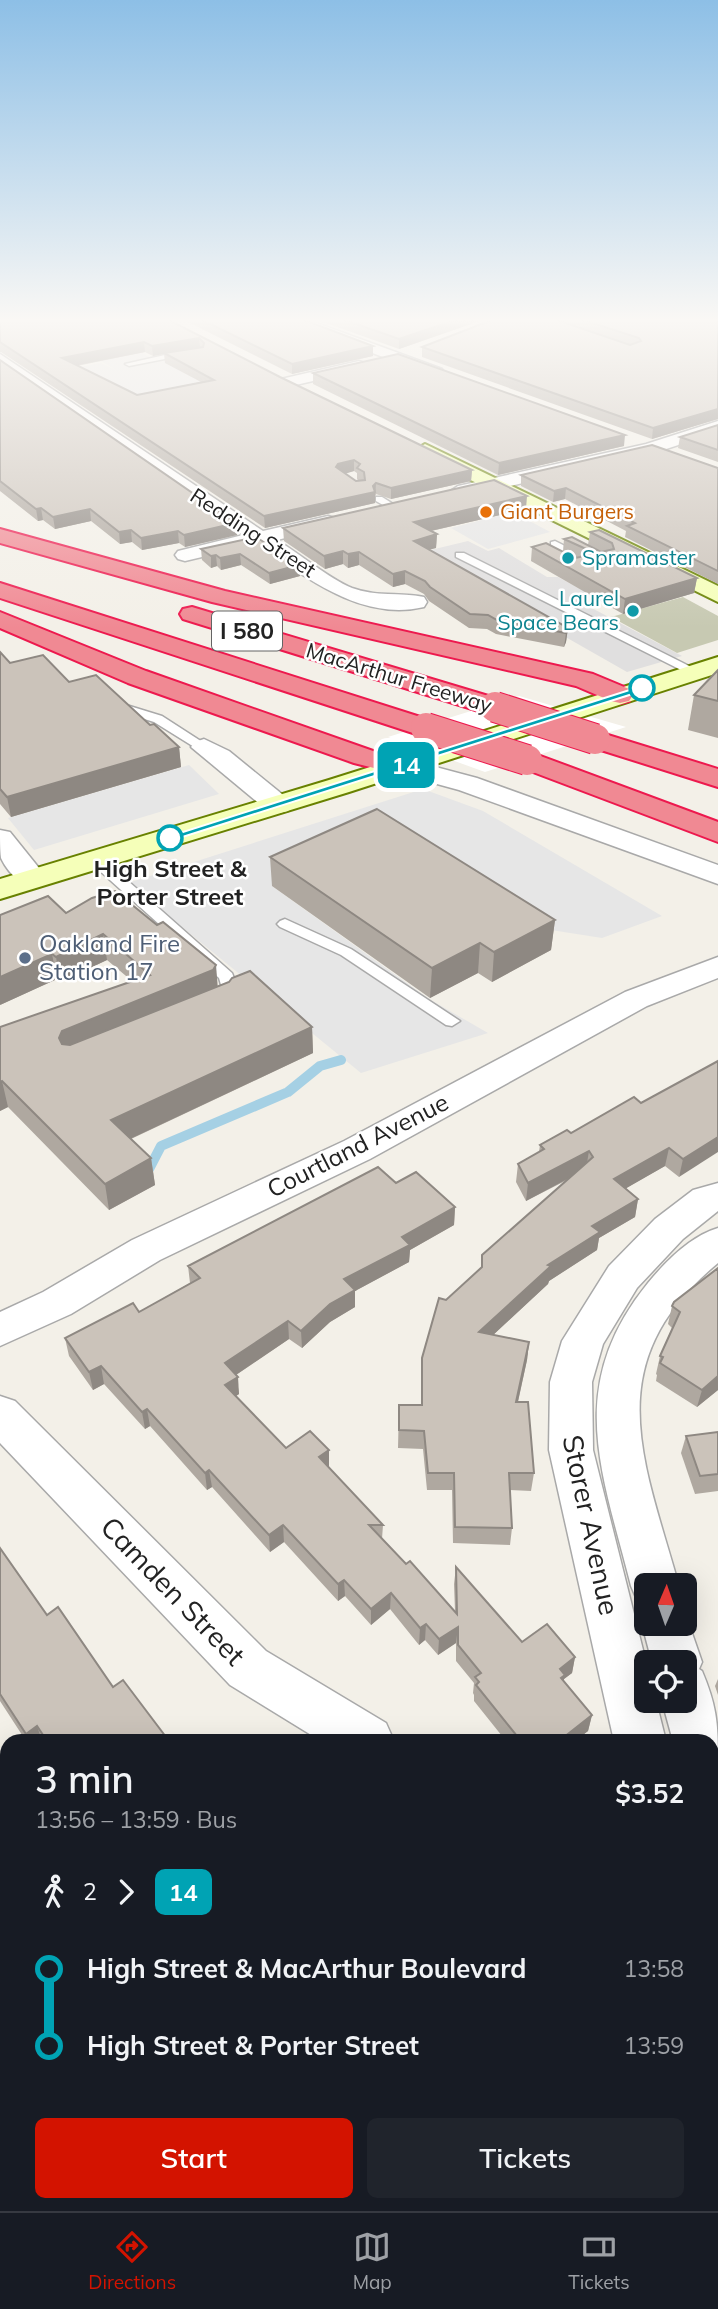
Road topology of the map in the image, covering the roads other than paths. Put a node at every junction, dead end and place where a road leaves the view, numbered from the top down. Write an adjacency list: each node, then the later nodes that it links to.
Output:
1 (87, 421): 11 (street, Redding Street)
2 (718, 426): 5 (street)
3 (616, 435): 5 (street)
4 (410, 442): 7 (main road)
5 (651, 448): 6 (street); 7 (street)
6 (674, 456)
7 (494, 484): 8 (street); 18 (main road)
8 (444, 496)
9 (340, 519): 11 (street)
10 (0, 536): 22 (highway)
11 (260, 538): 13 (street); 19 (street, Redding Street)
12 (0, 555): 27 (highway, MacArthur Freeway / I 580, bridge)
13 (185, 555)
14 (460, 555): 21 (lane)
15 (594, 561): 16 (lane)
16 (579, 568)
17 (0, 590): 25 (highway, MacArthur Freeway / I 580, bridge)
18 (718, 596)
19 (416, 602)
20 (0, 619): 26 (highway)
21 (707, 668): 22 (main road)
22 (620, 695): 26 (main road)
23 (123, 708): 24 (lane)
24 (204, 747): 28 (street)
25 (527, 760): 29 (highway, MacArthur Freeway / I 580); 30 (highway)
26 (402, 766): 28 (main road); 33 (street)
27 (718, 778)
28 (278, 805): 32 (main road)
29 (718, 823)
30 (718, 833)
31 (0, 838): 34 (street)
32 (96, 860): 34 (main road); 38 (lane)
33 (718, 875)
34 (33, 878): 35 (main road)
35 (0, 889)
36 (285, 924): 39 (lane)
37 (718, 967): 42 (street, Courtland Avenue)
38 (212, 1006)
39 (452, 1021)
40 (718, 1197): 47 (street, Storer Avenue)
41 (718, 1242): 44 (street, Storer Avenue)
42 (0, 1330)
43 (0, 1414): 46 (street, Camden Street)
44 (652, 1573)
45 (691, 1713): 48 (street)
46 (356, 1734)
47 (638, 1734)
48 (697, 1734)

